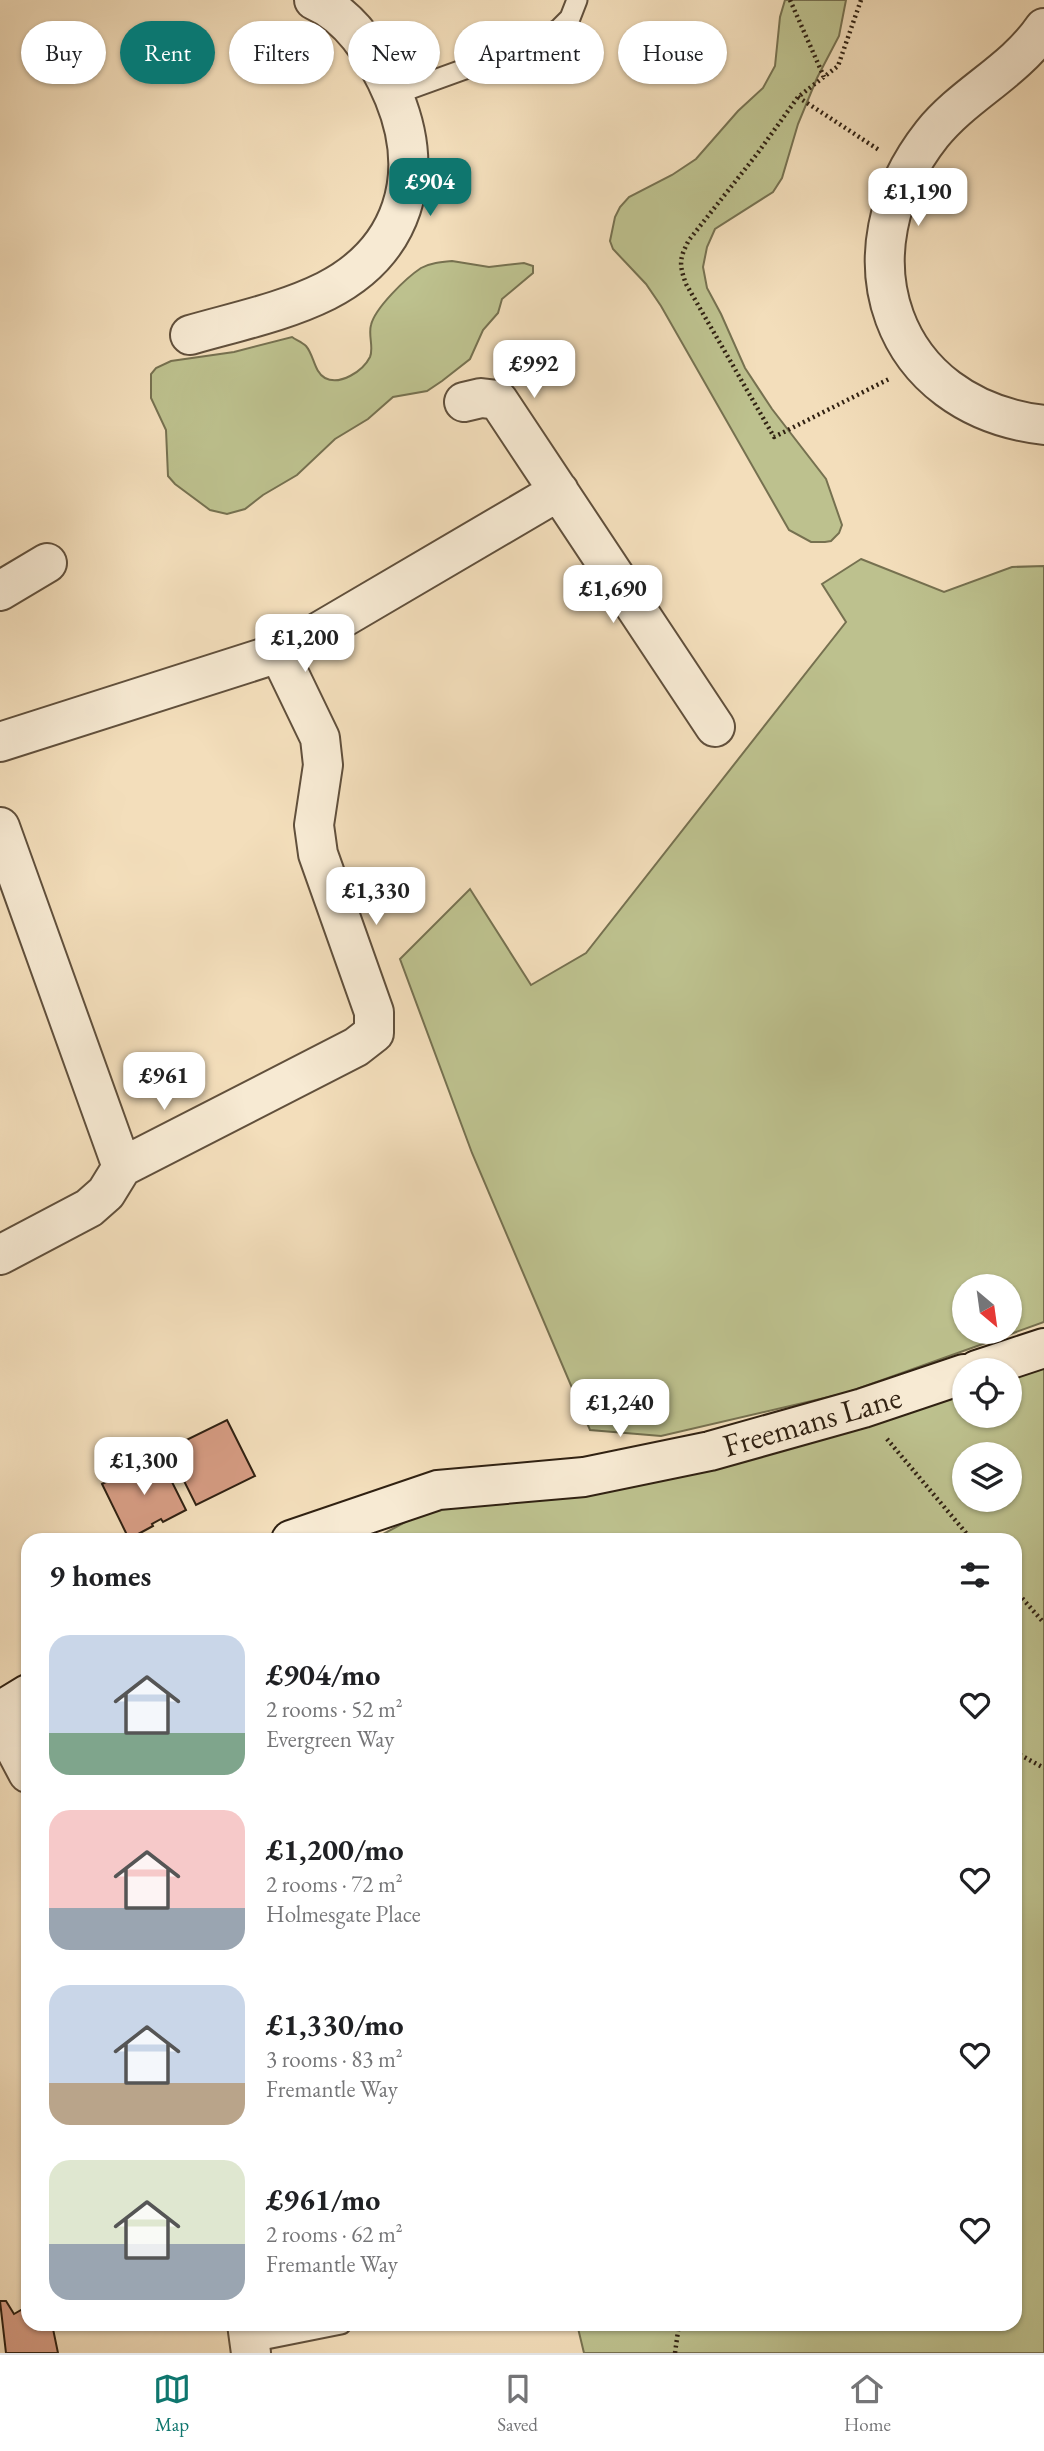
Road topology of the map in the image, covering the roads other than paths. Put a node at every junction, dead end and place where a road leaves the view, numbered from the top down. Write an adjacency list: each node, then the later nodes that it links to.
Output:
1 (314, 0): 4 (street)
2 (577, 0): 4 (lane)
3 (1043, 32): 7 (street)
4 (393, 95): 5 (street)
5 (190, 335)
6 (464, 402): 8 (street)
7 (1044, 425)
8 (559, 491): 11 (street); 12 (street)
9 (47, 563): 10 (street)
10 (0, 591)
11 (279, 653): 13 (street); 15 (street)
12 (715, 727)
13 (0, 742)
14 (0, 827): 15 (street)
15 (122, 1167): 16 (street)
16 (0, 1255)
17 (1044, 1348): 18 (street)
18 (1014, 1358)
19 (952, 1378): 20 (street, Freemans Lane)
20 (312, 1533)
21 (21, 1698): 22 (street)
22 (0, 1711)
23 (0, 1720): 24 (street)
24 (21, 1760)
25 (301, 2331): 26 (lane)
26 (250, 2340)

